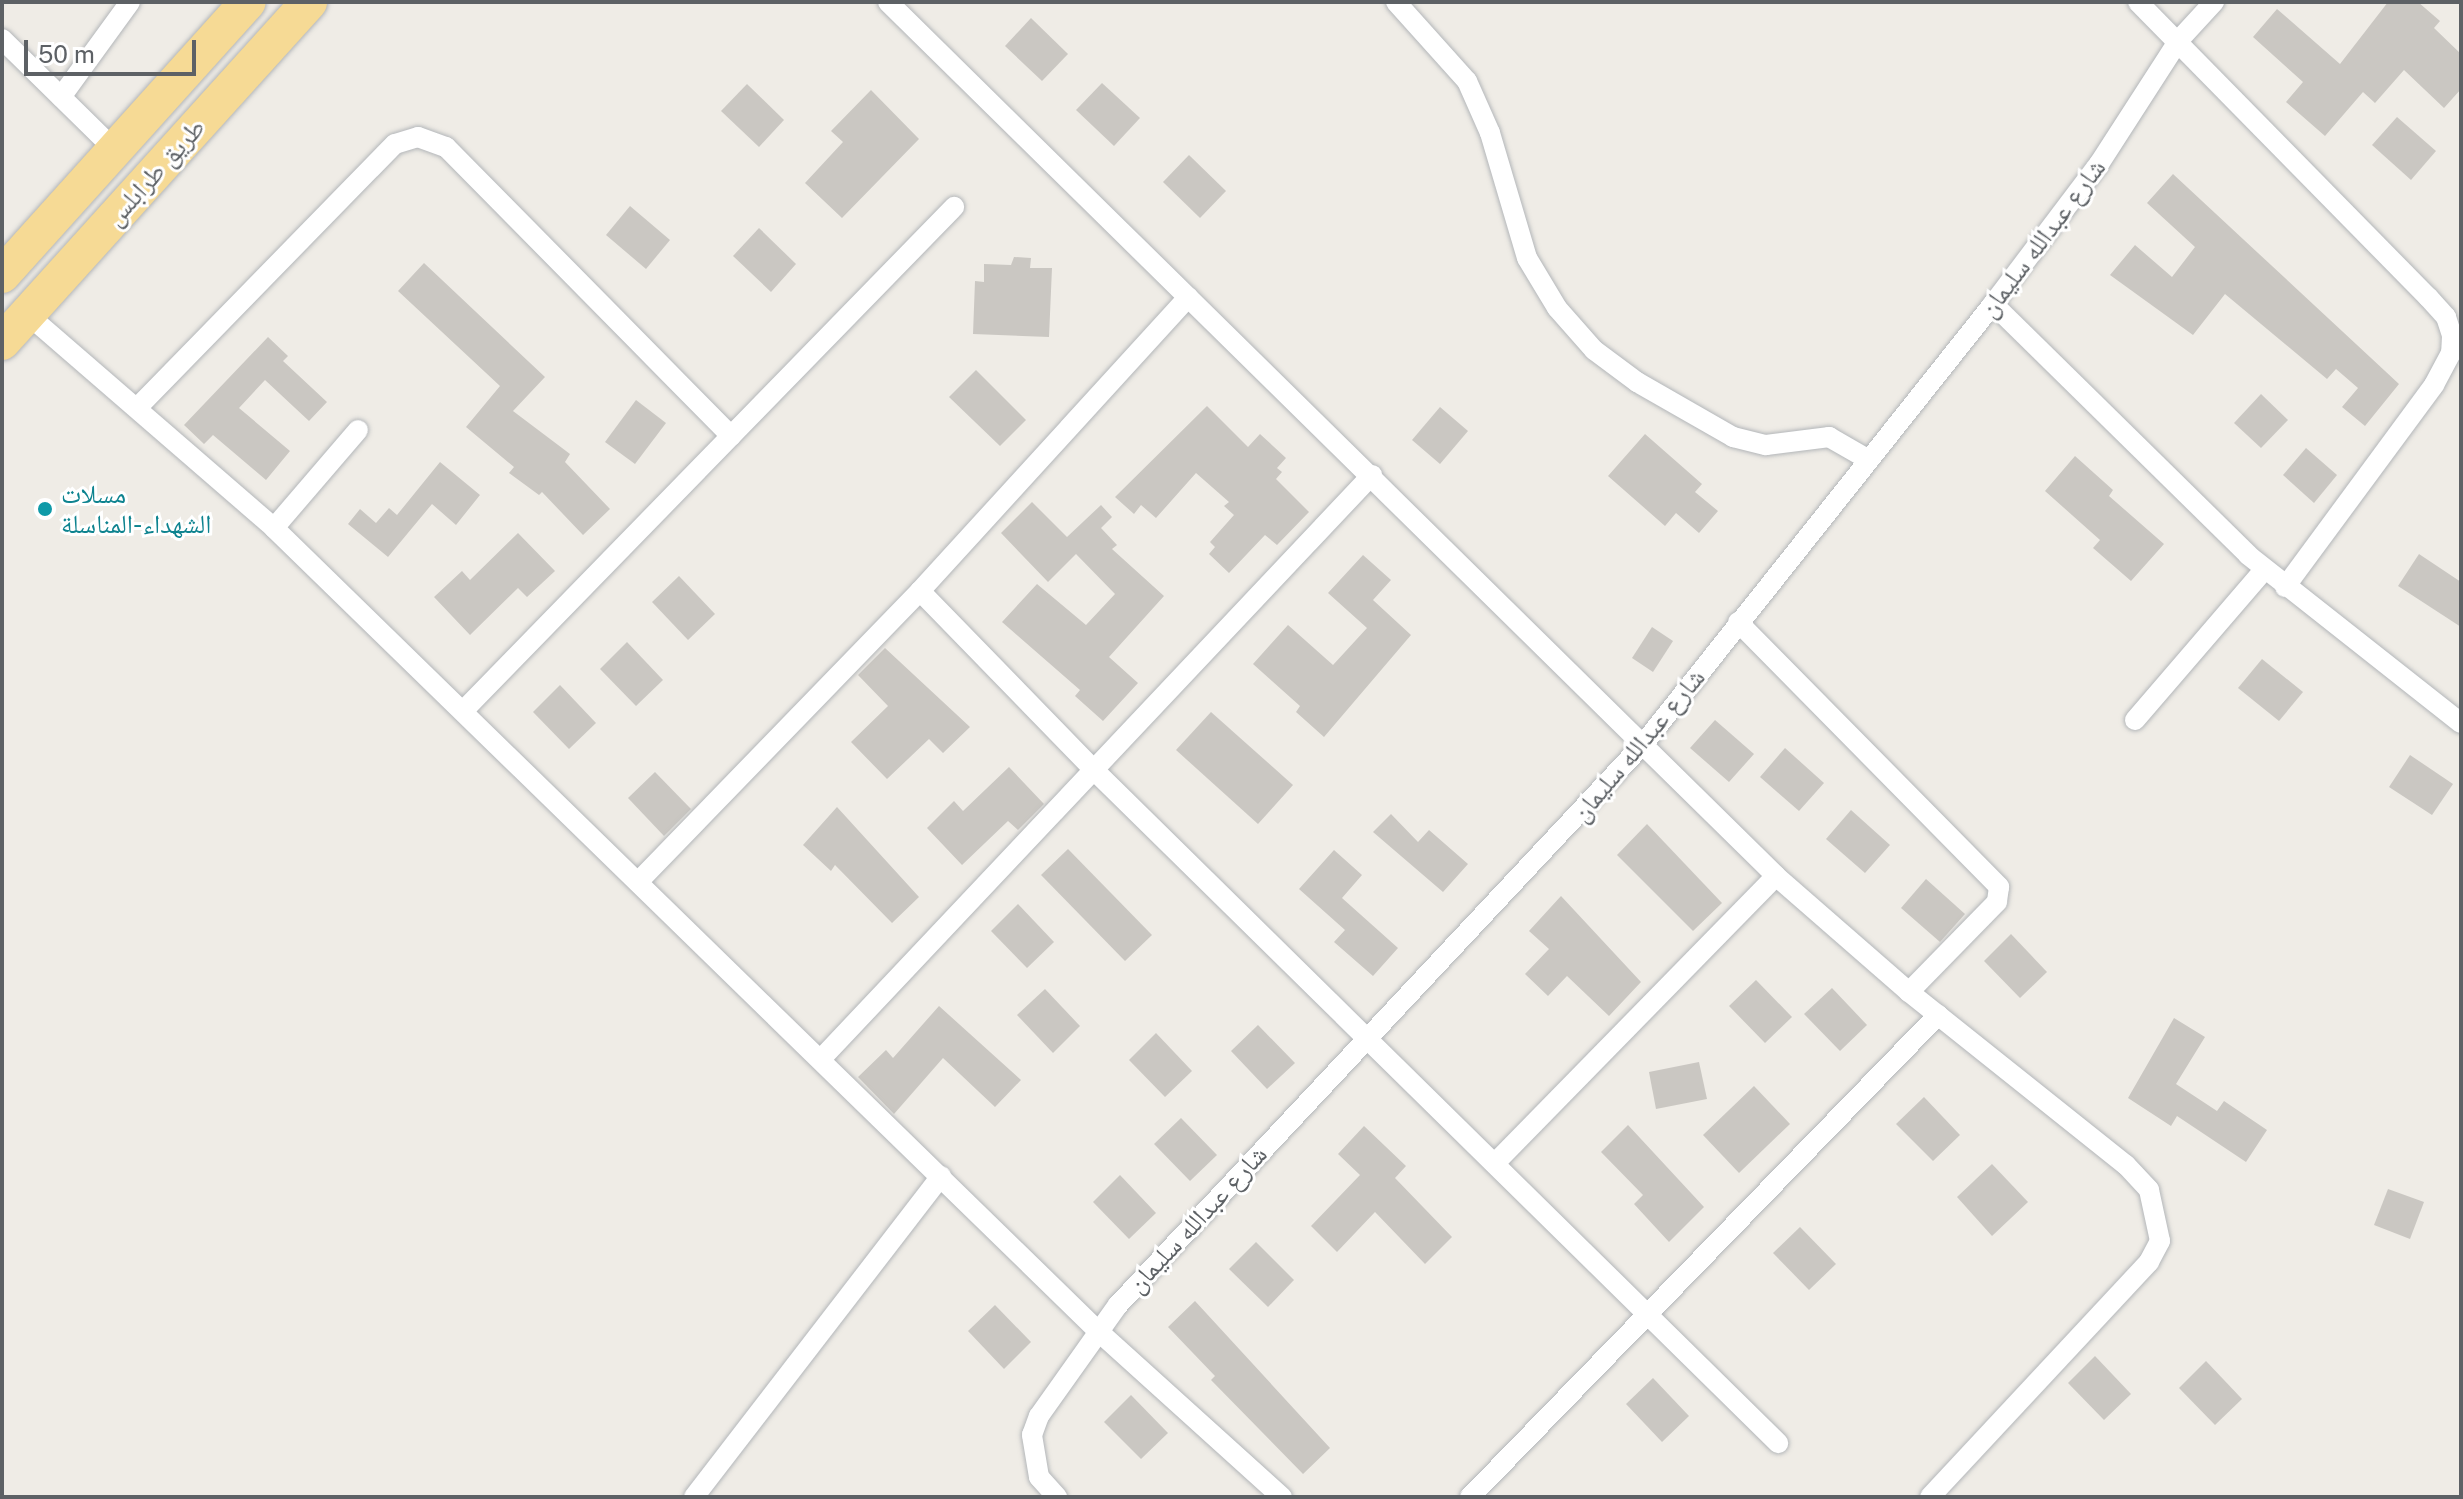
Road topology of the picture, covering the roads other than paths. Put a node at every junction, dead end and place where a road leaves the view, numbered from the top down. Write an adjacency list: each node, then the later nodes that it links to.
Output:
1 (130, 2): 10 (street)
2 (248, 2): 11 (highway)
3 (309, 2): 16 (highway, طريق طرابلس)
4 (888, 2): 14 (street)
5 (1396, 2): 21 (street)
6 (2138, 2): 9 (street)
7 (2214, 2): 9 (street, شارع عبدالله سليمان)
8 (2, 39): 10 (street)
9 (2179, 40): 15 (street, شارع عبدالله سليمان); 25 (street)
10 (61, 97): 11 (street)
11 (113, 148): 13 (highway)
12 (954, 207): 20 (street)
13 (2, 275)
14 (1188, 297): 22 (street); 26 (street)
15 (1993, 304): 21 (street, شارع عبدالله سليمان); 24 (street)
16 (26, 313): 17 (highway, طريق طرابلس); 18 (street)
17 (2, 342)
18 (137, 408): 20 (street); 23 (street)
19 (358, 430): 23 (street)
20 (731, 436): 28 (street)
21 (1869, 460): 27 (street, شارع عبدالله سليمان)
22 (1372, 475): 31 (street); 32 (street)
23 (274, 528): 28 (street)
24 (2265, 569): 25 (street); 29 (street)
25 (2285, 587): 30 (street)
26 (920, 591): 32 (street); 34 (street)
27 (1738, 622): 31 (street, شارع عبدالله سليمان); 35 (street)
28 (465, 709): 34 (street)
29 (2135, 720)
30 (2461, 723)
31 (1645, 742): 33 (street); 37 (street, شارع عبدالله سليمان)
32 (1096, 772): 37 (street); 38 (street)
33 (1776, 876): 35 (street); 39 (street)
34 (638, 882): 38 (street)
35 (1909, 992): 36 (street)
36 (1938, 1015): 41 (street); 48 (street)
37 (1368, 1036): 39 (street); 42 (street, شارع عبدالله سليمان)
38 (821, 1059): 40 (street)
39 (1496, 1162): 41 (street)
40 (941, 1176): 42 (street); 44 (street)
41 (1648, 1313): 43 (street); 47 (street)
42 (1098, 1331): 45 (street, شارع عبدالله سليمان); 46 (street)
43 (1778, 1443)
44 (694, 1497)
45 (1057, 1497)
46 (1282, 1497)
47 (1470, 1497)
48 (1930, 1497)

